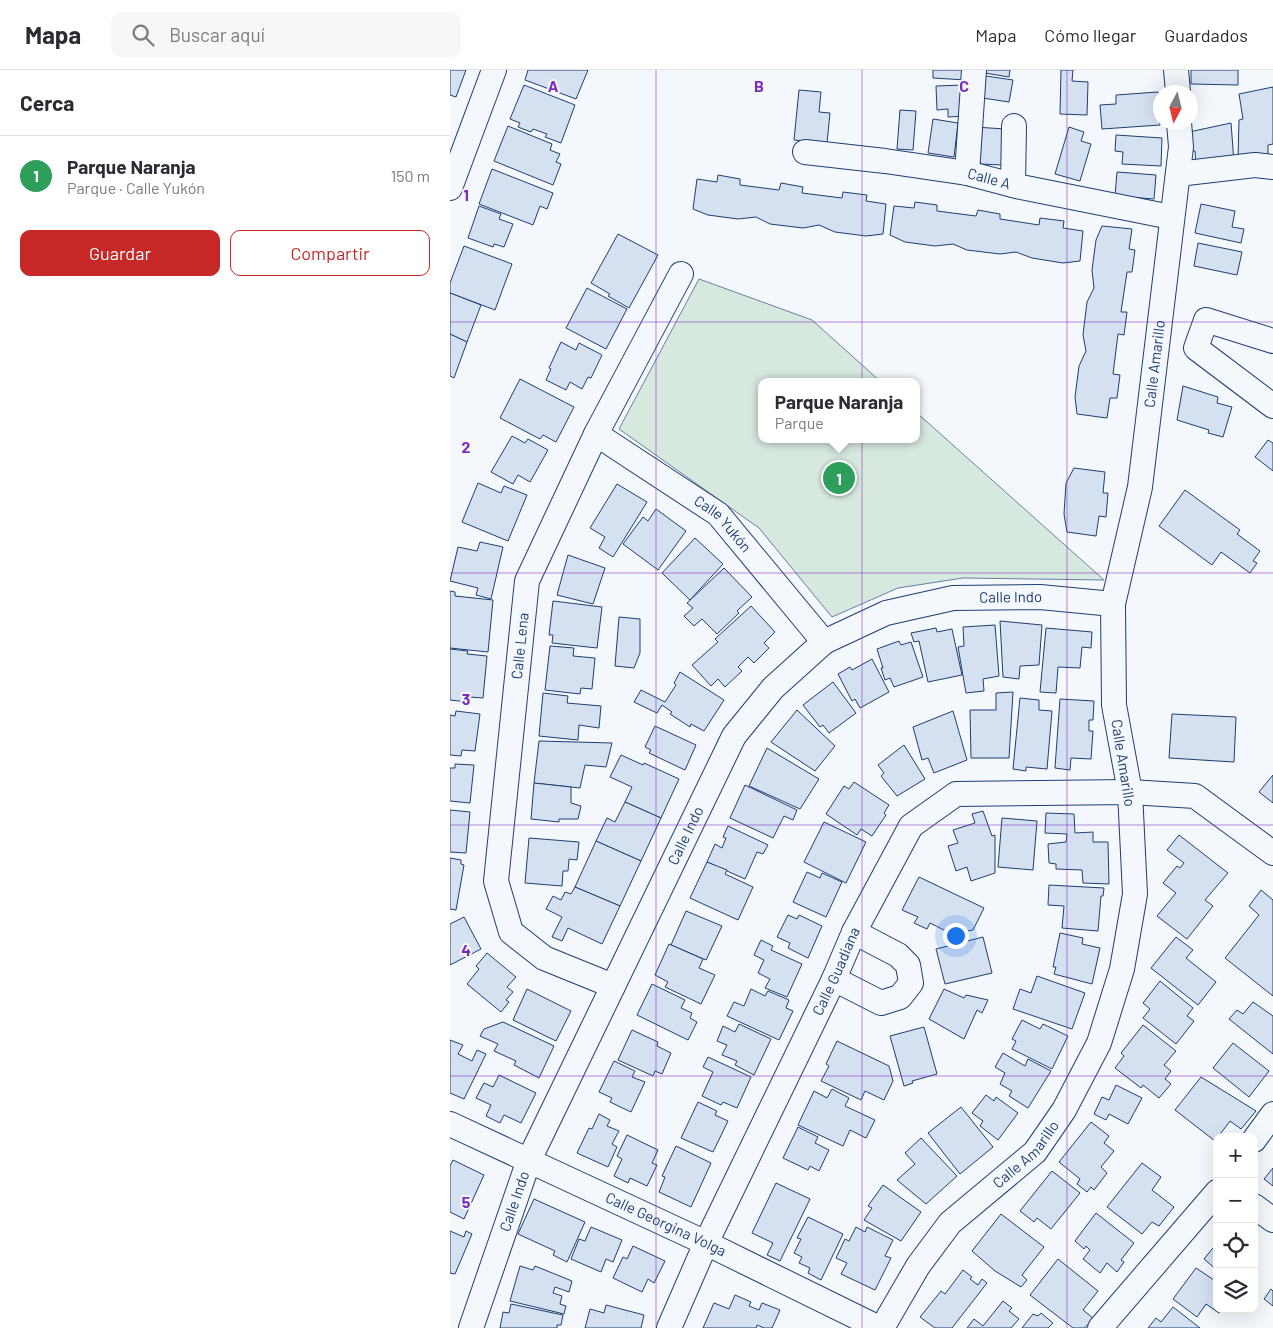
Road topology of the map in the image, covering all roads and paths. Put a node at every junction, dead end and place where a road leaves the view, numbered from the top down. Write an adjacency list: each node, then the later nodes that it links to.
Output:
1 (494, 70): 12 (street)
2 (974, 70): 9 (street)
3 (1176, 70): 4 (street)
4 (1177, 85)
5 (1014, 126): 11 (street)
6 (1180, 130): 10 (street, Calle Amarillo)
7 (805, 152): 9 (street, Calle A)
8 (1273, 167): 10 (street)
9 (967, 173): 11 (street, Calle A)
10 (1178, 174): 13 (street, Calle Amarillo)
11 (1013, 185): 13 (street, Calle A)
12 (450, 188)
13 (1171, 217): 18 (street, Calle Amarillo)
14 (681, 274): 17 (street, Calle Lena)
15 (1273, 341): 16 (street)
16 (1273, 406)
17 (596, 434): 19 (street, Calle Yukón); 24 (street, Calle Lena)
18 (1113, 604): 19 (street, Calle Indo); 20 (street, Calle Amarillo)
19 (824, 642): 24 (street, Calle Indo)
20 (1130, 792): 21 (street); 22 (street, Calle Guadiana); 35 (street, Calle Amarillo)
21 (1273, 853)
22 (854, 932): 23 (street, Calle Guadiana); 23 (street)
23 (834, 979): 32 (street, Calle Guadiana)
24 (613, 986): 28 (street, Calle Indo)
25 (1273, 1114): 27 (street)
26 (450, 1124): 28 (street, Calle Georgina Volga)
27 (1258, 1135)
28 (529, 1160): 32 (street, Calle Georgina Volga); 33 (street, Calle Indo)
29 (1213, 1197): 36 (street)
30 (1258, 1209): 31 (street)
31 (1273, 1220)
32 (706, 1243): 34 (street, Calle Guadiana); 35 (street, Calle Georgina Volga)
33 (471, 1328)
34 (669, 1328)
35 (881, 1328)
36 (1100, 1328)

